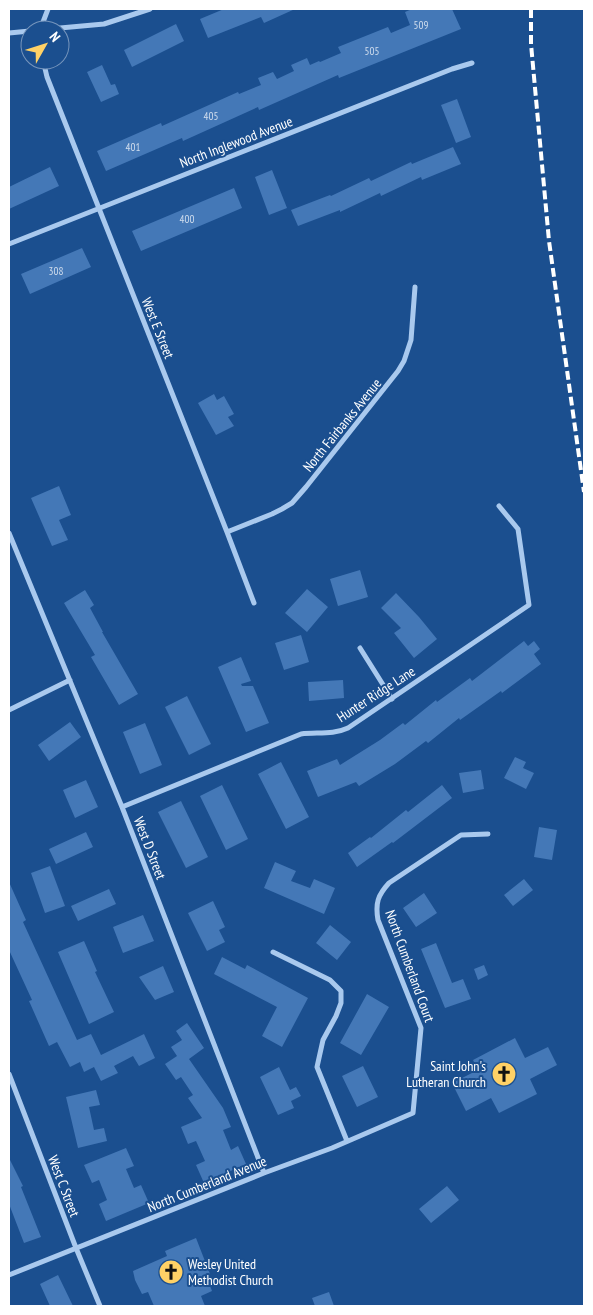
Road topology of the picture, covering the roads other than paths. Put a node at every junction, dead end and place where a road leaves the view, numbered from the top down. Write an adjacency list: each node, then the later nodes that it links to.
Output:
1 (150, 9): 2 (street)
2 (70, 27)
3 (472, 63): 5 (street, North Inglewood Avenue)
4 (45, 70): 5 (street, West E Street)
5 (99, 208): 6 (street, North Inglewood Avenue); 9 (street, West E Street)
6 (9, 244)
7 (415, 287): 9 (street, North Fairbanks Avenue)
8 (499, 506): 14 (street, Hunter Ridge Lane)
9 (227, 532): 11 (street, West E Street)
10 (9, 533): 13 (street, West D Street)
11 (254, 603)
12 (360, 648): 14 (street)
13 (70, 680): 15 (street); 16 (street, West D Street)
14 (392, 699): 16 (street, Hunter Ridge Lane)
15 (9, 710)
16 (122, 807): 22 (street, West D Street)
17 (488, 834): 20 (street, North Cumberland Court)
18 (273, 952): 21 (street)
19 (9, 1074): 23 (street, West C Street)
20 (413, 1113): 21 (street, North Cumberland Avenue)
21 (347, 1142): 22 (street, North Cumberland Avenue)
22 (264, 1173): 23 (street, North Cumberland Avenue)
23 (76, 1248): 24 (street, North Cumberland Avenue); 25 (street, West C Street)
24 (9, 1275)
25 (100, 1306)

